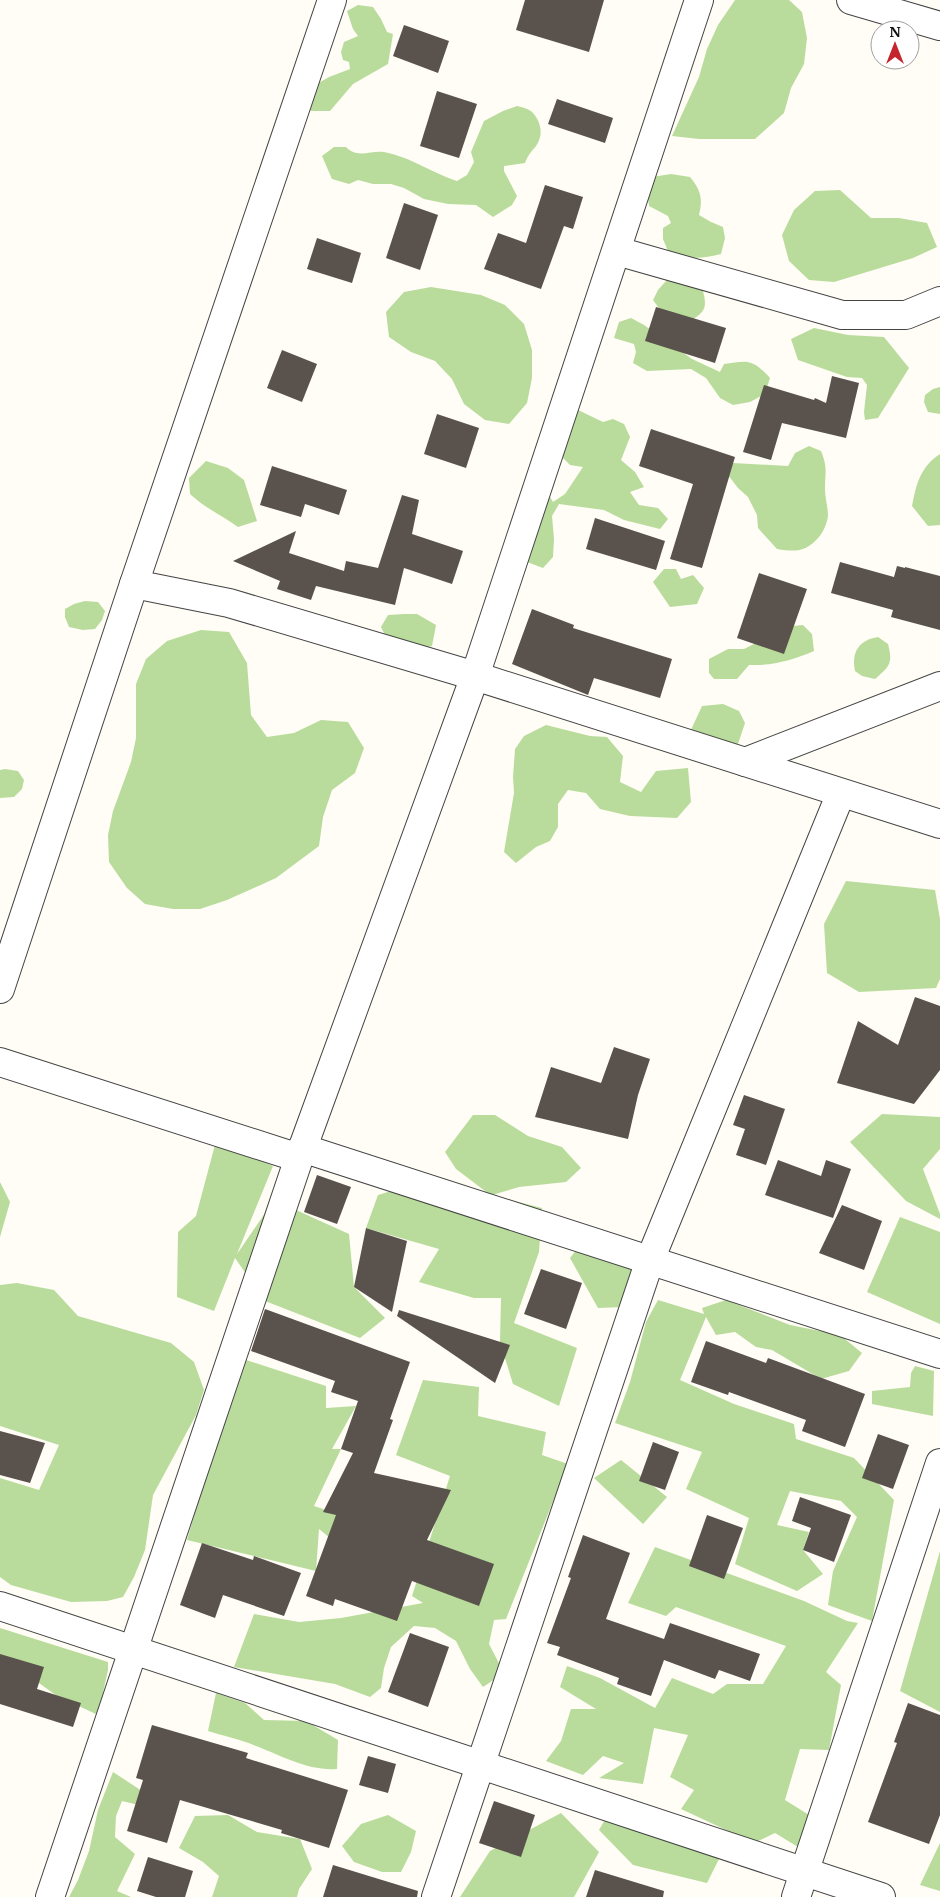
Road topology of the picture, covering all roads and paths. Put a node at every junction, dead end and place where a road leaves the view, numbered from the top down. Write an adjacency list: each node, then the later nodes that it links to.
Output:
1 (332, 0): 7 (street)
2 (699, 0): 5 (street)
3 (852, 0): 4 (street)
4 (940, 26)
5 (617, 251): 6 (street); 8 (street)
6 (940, 301)
7 (134, 584): 8 (street); 13 (street)
8 (475, 676): 10 (street); 15 (street)
9 (940, 686): 10 (street)
10 (745, 762): 11 (street)
11 (841, 793): 12 (street); 16 (street)
12 (940, 824)
13 (0, 989)
14 (0, 1062): 15 (street)
15 (301, 1153): 16 (street); 20 (street)
16 (650, 1260): 17 (street); 21 (street)
17 (940, 1354)
18 (940, 1463): 22 (street)
19 (0, 1606): 20 (street)
20 (133, 1650): 21 (street); 23 (street)
21 (480, 1765): 22 (street); 24 (street)
22 (800, 1884): 25 (street)
23 (50, 1897)
24 (436, 1897)
25 (881, 1897)

